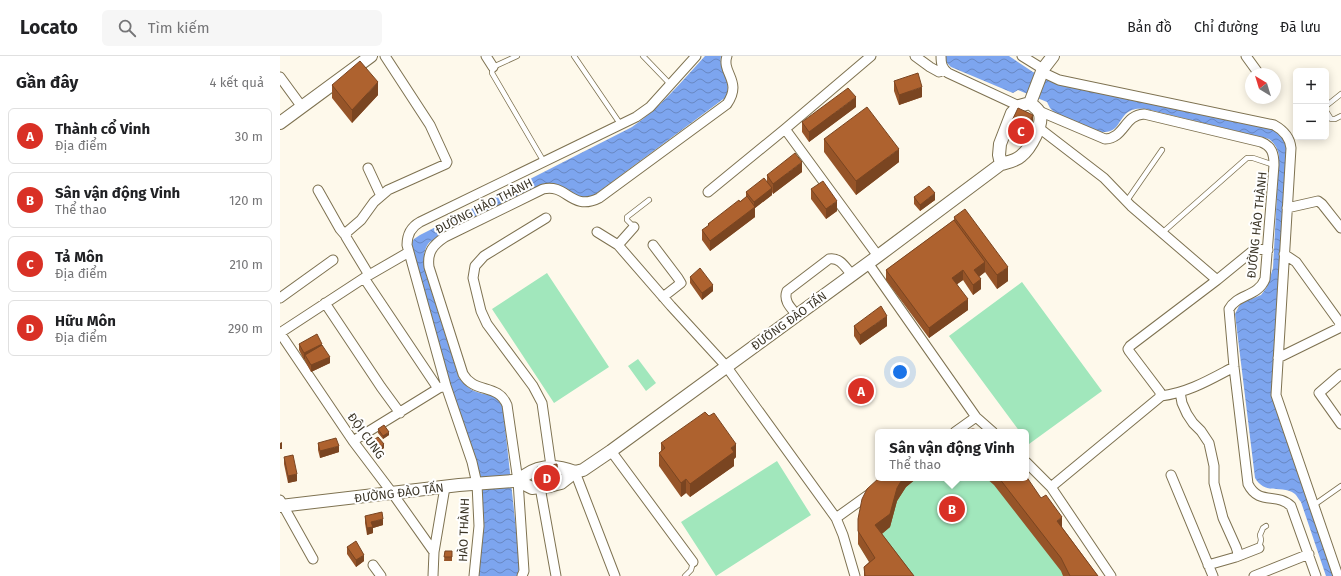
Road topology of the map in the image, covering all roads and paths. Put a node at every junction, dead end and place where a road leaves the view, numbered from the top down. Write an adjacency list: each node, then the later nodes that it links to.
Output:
1 (371, 56): 24 (street)
2 (385, 56): 38 (street)
3 (486, 56): 15 (street)
4 (517, 56): 15 (lane)
5 (574, 56): 28 (lane)
6 (643, 56): 20 (lane)
7 (696, 56): 20 (street)
8 (727, 56): 82 (street, ĐƯỜNG HÀO THÀNH)
9 (871, 56): 30 (street)
10 (915, 56): 17 (street, ĐƯỜNG HÀO THÀNH)
11 (941, 56): 17 (street)
12 (1022, 56): 18 (street)
13 (1052, 56): 18 (street, ĐƯỜNG ĐÀO TẤN)
14 (1246, 56): 16 (street)
15 (493, 67): 32 (lane)
16 (1255, 68)
17 (944, 70): 23 (street, ĐƯỜNG HÀO THÀNH)
18 (1042, 72): 23 (street, ĐƯỜNG ĐÀO TẤN); 41 (street)
19 (280, 77): 24 (street)
20 (670, 84): 28 (street)
21 (1341, 94): 22 (lane)
22 (1328, 104)
23 (1030, 105): 29 (street, ĐƯỜNG ĐÀO TẤN); 33 (street, ĐƯỜNG ĐÀO TẤN); 34 (street, ĐƯỜNG HÀO THÀNH)
24 (302, 107): 27 (street)
25 (1329, 114): 26 (lane)
26 (1341, 116)
27 (280, 123)
28 (621, 125): 32 (street)
29 (1039, 128): 33 (street, ĐƯỜNG ĐÀO TẤN); 40 (street)
30 (785, 130): 37 (street); 53 (street)
31 (1162, 150): 40 (lane)
32 (544, 162): 51 (street)
33 (1001, 164): 53 (street, ĐƯỜNG ĐÀO TẤN)
34 (1274, 165): 46 (lane); 50 (street, ĐƯỜNG HÀO THÀNH)
35 (368, 168): 38 (street)
36 (318, 190): 47 (street)
37 (708, 192)
38 (381, 196): 47 (street)
39 (649, 200): 43 (lane)
40 (1126, 202): 46 (street)
41 (1287, 208): 44 (street); 52 (street)
42 (546, 218): 79 (street)
43 (634, 227): 48 (street)
44 (1341, 228)
45 (597, 232): 48 (street)
46 (1162, 233): 58 (street)
47 (346, 236): 57 (street)
48 (618, 245): 59 (street)
49 (653, 245): 59 (street)
50 (1268, 250): 58 (street); 66 (street, ĐƯỜNG HÀO THÀNH)
51 (409, 252): 57 (street); 68 (street)
52 (1284, 254): 64 (street); 64 (street)
53 (878, 256): 55 (street, ĐƯỜNG ĐÀO TẤN)
54 (333, 260): 60 (street)
55 (868, 264): 56 (street, ĐƯỜNG ĐÀO TẤN); 72 (street)
56 (852, 275): 62 (street, ĐƯỜNG ĐÀO TẤN); 62 (street)
57 (367, 277): 61 (street); 68 (street)
58 (1217, 280): 70 (street)
59 (663, 297): 65 (street)
60 (280, 298)
61 (325, 303): 63 (street); 71 (street)
62 (797, 315): 65 (street, ĐƯỜNG ĐÀO TẤN)
63 (280, 333): 76 (street, ĐỘI CUNG)
64 (1278, 358): 91 (street)
65 (726, 366): 77 (street, ĐƯỜNG ĐÀO TẤN); 92 (street)
66 (1234, 367): 69 (street); 96 (street, ĐƯỜNG HÀO THÀNH)
67 (1341, 374): 73 (street)
68 (442, 387): 71 (street); 83 (street, HÀO THÀNH)
69 (1180, 392): 70 (street); 97 (street)
70 (1161, 396): 88 (street)
71 (400, 413): 76 (street)
72 (976, 417): 74 (street); 75 (street)
73 (1341, 424)
74 (959, 429)
75 (990, 429)
76 (353, 440): 89 (street, ĐỘI CUNG)
77 (612, 451): 80 (street, ĐƯỜNG ĐÀO TẤN); 99 (street)
78 (1029, 465): 88 (street)
79 (551, 466): 80 (street, ĐƯỜNG ĐÀO TẤN); 82 (street, ĐƯỜNG ĐÀO TẤN)
80 (574, 472): 86 (street, ĐƯỜNG ĐÀO TẤN); 108 (street)
81 (1171, 476): 101 (street)
82 (516, 481): 83 (street, ĐƯỜNG ĐÀO TẤN); 86 (street, ĐƯỜNG ĐÀO TẤN); 106 (street, ĐƯỜNG HÀO THÀNH)
83 (479, 484): 85 (street, ĐƯỜNG ĐÀO TẤN); 105 (street, HÀO THÀNH)
84 (1341, 486): 91 (lane)
85 (445, 487): 89 (street, ĐƯỜNG ĐÀO TẤN); 95 (street)
86 (540, 487): 107 (street)
87 (879, 487): 92 (street)
88 (1051, 487): 111 (street)
89 (393, 494): 90 (street, ĐƯỜNG ĐÀO TẤN); 95 (street, ĐỘI CUNG)
90 (281, 504): 98 (street)
91 (1314, 505): 115 (street)
92 (836, 518): 110 (street)
93 (1266, 526): 94 (lane)
94 (1259, 548): 97 (street)
95 (434, 552): 104 (street)
96 (1309, 554): 102 (street); 114 (street, ĐƯỜNG HÀO THÀNH)
97 (1236, 557): 101 (street)
98 (313, 559)
99 (693, 562): 109 (lane)
100 (373, 565): 103 (street)
101 (1208, 565): 112 (street)
102 (1270, 573): 113 (street)
103 (381, 576)
104 (433, 576)
105 (474, 576)
106 (522, 576)
107 (556, 576)
108 (616, 576)
109 (685, 576)
110 (855, 576)
111 (1111, 576)
112 (1213, 576)
113 (1254, 576)
114 (1316, 576)
115 (1338, 576)

